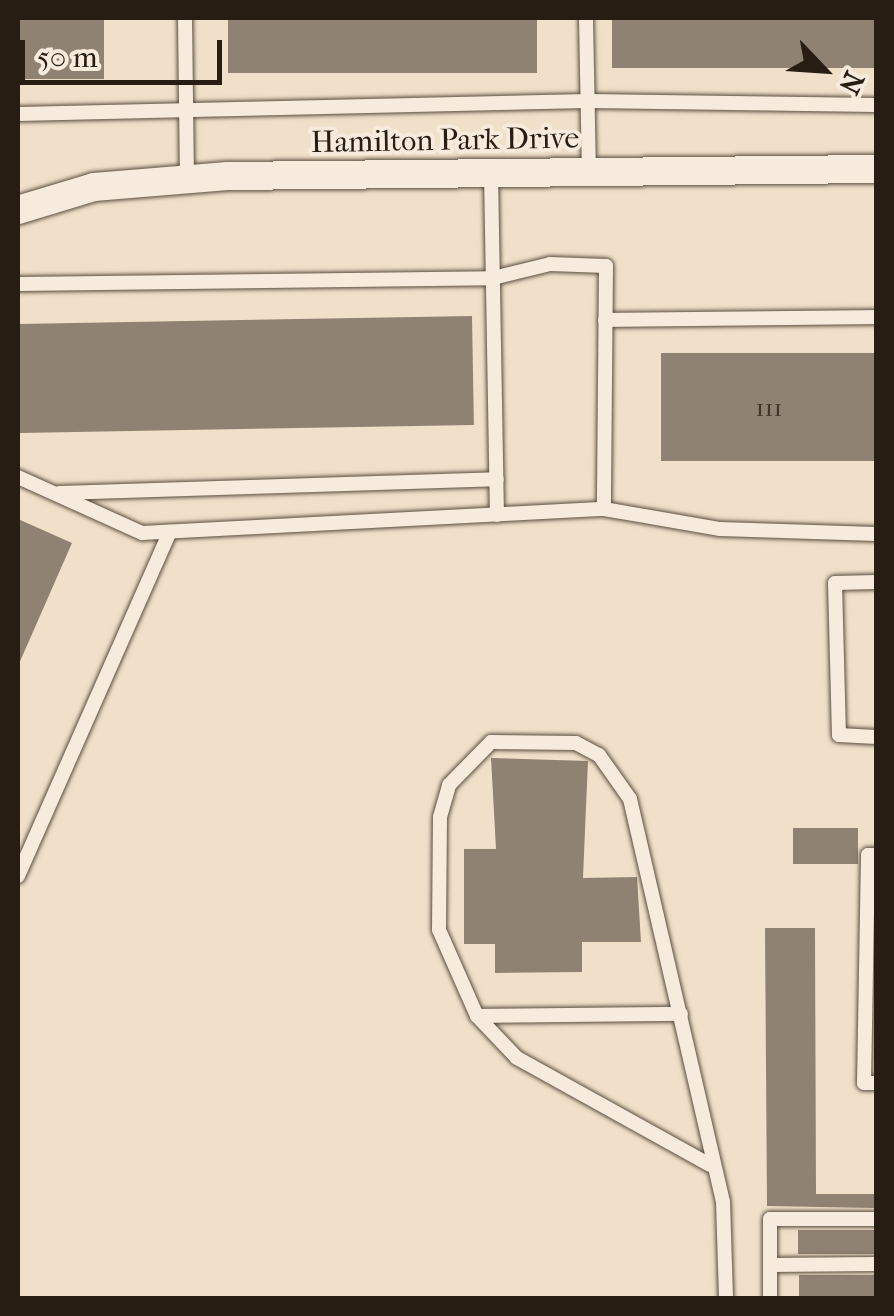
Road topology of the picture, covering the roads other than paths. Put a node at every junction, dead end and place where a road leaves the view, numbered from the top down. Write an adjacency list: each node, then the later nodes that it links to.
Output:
1 (185, 18): 5 (lane)
2 (586, 18): 3 (lane)
3 (588, 101): 4 (lane); 5 (lane); 8 (lane)
4 (876, 105)
5 (186, 108): 6 (lane); 10 (lane)
6 (18, 114)
7 (876, 170): 8 (street, Hamilton Park Drive)
8 (589, 172): 9 (street, Hamilton Park Drive)
9 (491, 173): 10 (street, Hamilton Park Drive); 12 (lane)
10 (187, 178): 11 (street, Hamilton Park Drive)
11 (18, 210)
12 (494, 278): 13 (lane); 15 (lane); 17 (lane)
13 (18, 284)
14 (876, 317): 15 (lane)
15 (605, 320): 19 (lane)
16 (18, 477): 18 (lane)
17 (496, 479): 18 (lane); 20 (lane)
18 (54, 493): 21 (lane)
19 (604, 509): 20 (lane); 22 (lane)
20 (497, 515): 21 (lane)
21 (170, 532): 26 (lane)
22 (876, 534)
23 (876, 582): 24 (lane)
24 (876, 737)
25 (876, 855): 29 (lane)
26 (18, 876)
27 (681, 1014): 28 (lane); 28 (lane); 30 (lane)
28 (478, 1016): 30 (lane)
29 (876, 1082)
30 (710, 1165): 34 (lane)
31 (876, 1219): 33 (lane)
32 (876, 1264): 33 (lane)
33 (770, 1265): 35 (lane)
34 (726, 1298)
35 (770, 1298)

